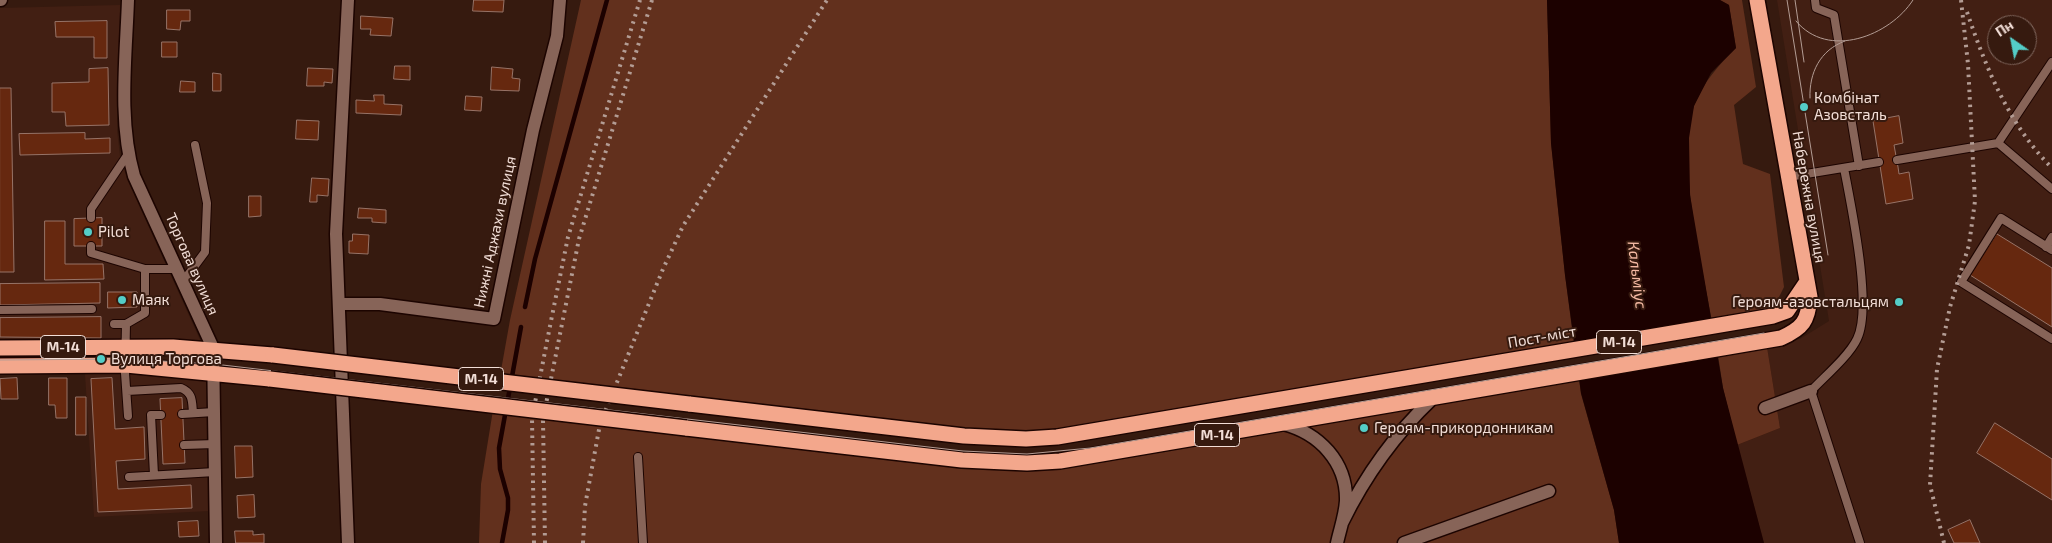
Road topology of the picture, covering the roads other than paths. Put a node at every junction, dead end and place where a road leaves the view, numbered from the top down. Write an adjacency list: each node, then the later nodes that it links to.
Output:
1 (128, 0): 9 (street, Торгова вулиця)
2 (348, 0): 24 (street)
3 (560, 0): 24 (street, Нижні Аджахи вулиця)
4 (1757, 0): 14 (highway, Набережна вулиця / М-14)
5 (1815, 0): 12 (lane)
6 (2052, 62): 7 (lane)
7 (1998, 143): 10 (lane); 15 (lane)
8 (195, 145): 23 (lane)
9 (128, 154): 16 (lane); 21 (street, Торгова вулиця)
10 (1897, 160)
11 (1880, 162): 12 (lane)
12 (1859, 166): 13 (lane)
13 (1844, 168): 14 (lane); 37 (lane)
14 (1788, 177): 22 (highway, Набережна вулиця / М-14)
15 (2052, 189)
16 (91, 218)
17 (2052, 237): 19 (lane)
18 (91, 246): 20 (lane)
19 (2049, 248): 29 (lane)
20 (144, 269): 21 (lane); 28 (lane)
21 (177, 269): 23 (street, Торгова вулиця)
22 (1806, 282): 32 (highway, Пост-міст / М-14, bridge); 38 (highway, М-14)
23 (182, 283): 32 (street, Торгова вулиця)
24 (340, 304): 57 (street)
25 (92, 309): 26 (lane)
26 (0, 310)
27 (114, 324): 28 (lane)
28 (126, 324): 30 (lane)
29 (2052, 339)
30 (126, 347): 31 (highway, М-14); 32 (highway, М-14); 33 (lane)
31 (0, 348)
32 (213, 348): 35 (street, Торгова вулиця)
33 (126, 365): 34 (highway, М-14); 35 (highway, М-14); 36 (lane)
34 (0, 366)
35 (214, 373): 40 (street, Торгова вулиця); 45 (highway, М-14, bridge)
36 (127, 391): 41 (lane); 44 (lane)
37 (1811, 391): 39 (street); 61 (lane)
38 (1432, 398): 45 (highway, М-14); 55 (street)
39 (1765, 408)
40 (214, 412): 41 (lane); 46 (street, Торгова вулиця)
41 (193, 413): 42 (lane)
42 (182, 414)
43 (161, 415): 49 (lane)
44 (128, 416)
45 (1283, 424): 55 (street)
46 (215, 444): 47 (lane); 51 (street, Торгова вулиця)
47 (184, 445)
48 (162, 446): 49 (lane)
49 (153, 447): 52 (lane)
50 (638, 457): 58 (lane)
51 (215, 472): 52 (lane); 56 (street, Торгова вулиця)
52 (154, 475): 53 (lane)
53 (129, 477)
54 (1550, 491): 60 (street)
55 (1342, 523): 59 (street)
56 (216, 543)
57 (348, 543)
58 (644, 543)
59 (1337, 543)
60 (1404, 543)
61 (1860, 543)

